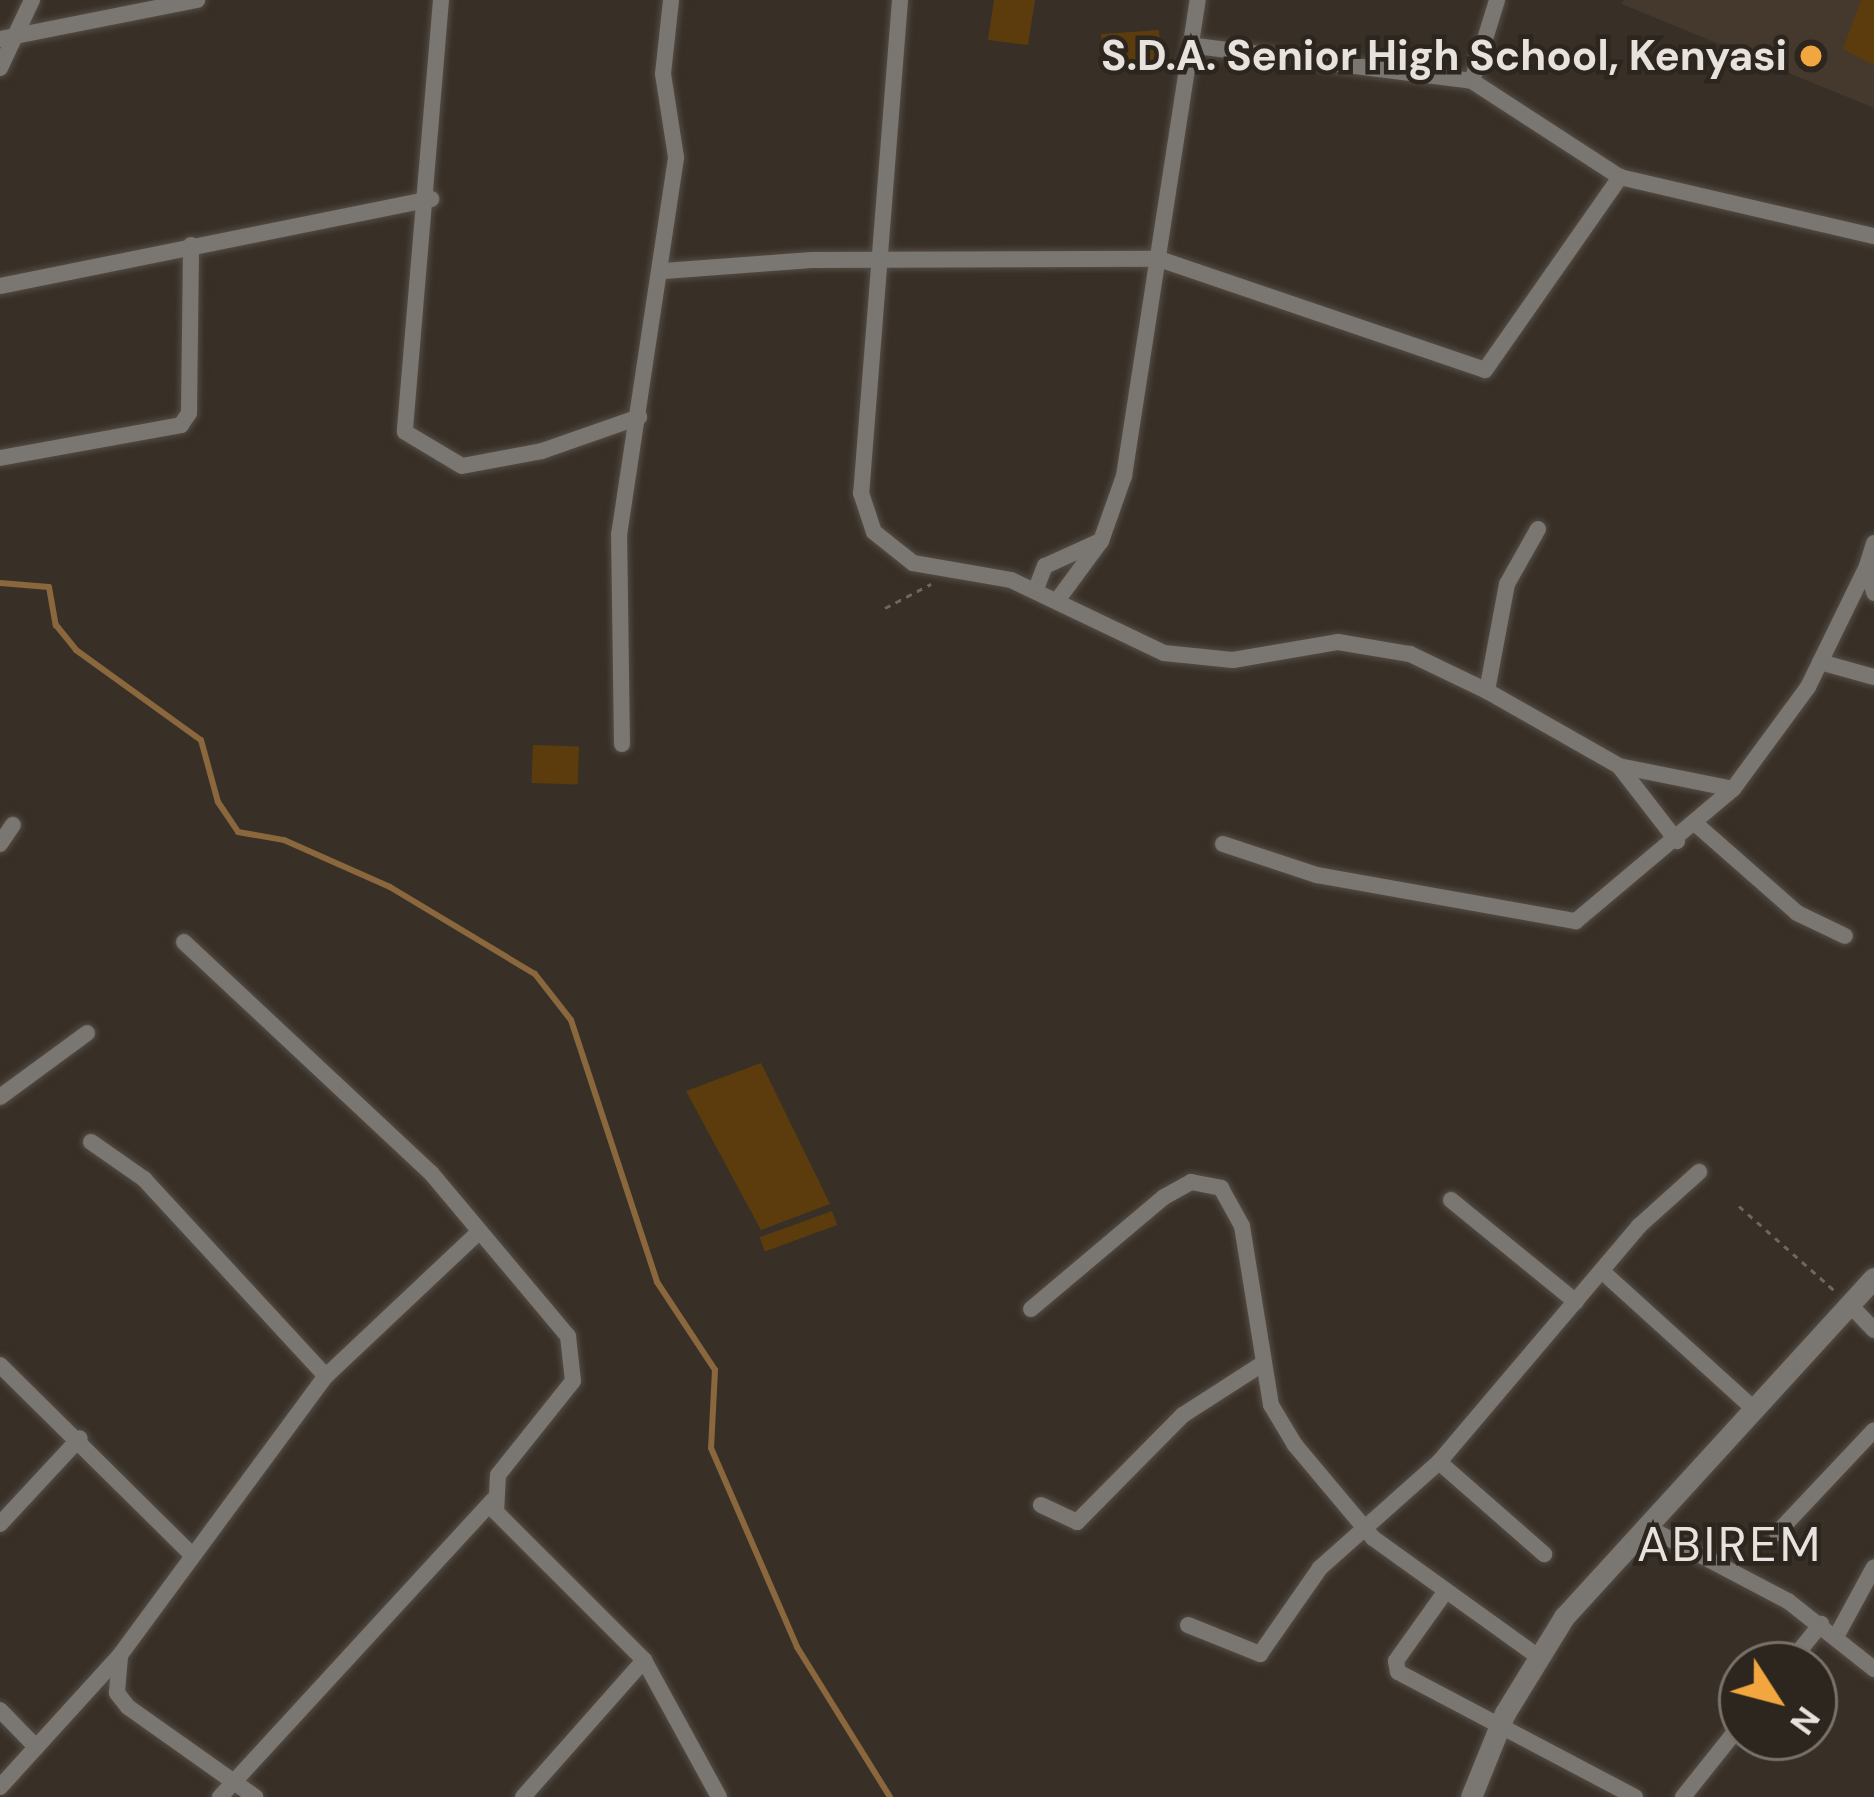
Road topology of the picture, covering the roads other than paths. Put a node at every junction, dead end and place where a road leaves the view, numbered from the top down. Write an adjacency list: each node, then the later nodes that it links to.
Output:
1 (32, 0): 8 (street)
2 (197, 0): 8 (street)
3 (441, 0): 13 (street)
4 (671, 0): 18 (street)
5 (899, 0): 17 (street)
6 (1198, 0): 9 (street)
7 (1497, 0): 11 (street)
8 (7, 38): 10 (street)
9 (1196, 46): 11 (street); 16 (street)
10 (0, 68)
11 (1472, 81): 12 (street)
12 (1620, 177): 14 (street); 16 (street)
13 (431, 199): 15 (street); 20 (street)
14 (1874, 236)
15 (191, 245): 19 (street); 21 (street)
16 (1159, 259): 17 (street); 23 (street)
17 (876, 265): 18 (street); 26 (street)
18 (664, 271): 20 (street)
19 (0, 286)
20 (639, 417): 32 (street)
21 (0, 458)
22 (1538, 529): 31 (street)
23 (1101, 541): 26 (street); 28 (street)
24 (1874, 543): 25 (street)
25 (1867, 566): 27 (street); 29 (street)
26 (1036, 590): 28 (street)
27 (1874, 593)
28 (1059, 598): 31 (street)
29 (1820, 662): 30 (street); 34 (street)
30 (1874, 677)
31 (1486, 691): 33 (street)
32 (622, 744)
33 (1619, 766): 34 (street); 37 (street)
34 (1733, 789): 36 (street)
35 (13, 825): 38 (street)
36 (1697, 825): 37 (street); 40 (street)
37 (1677, 841): 39 (street)
38 (0, 844)
39 (1223, 844)
40 (1845, 936)
41 (184, 942): 47 (street)
42 (87, 1033): 43 (street)
43 (0, 1096)
44 (91, 1142): 56 (street)
45 (1699, 1172): 48 (street)
46 (1451, 1200): 50 (street)
47 (479, 1232): 56 (street); 61 (street)
48 (1604, 1273): 50 (street); 57 (street)
49 (1874, 1278): 51 (street)
50 (1576, 1302): 60 (street)
51 (1849, 1304): 53 (street); 57 (street)
52 (1031, 1309): 54 (street)
53 (1874, 1330)
54 (1262, 1364): 62 (street); 65 (street)
55 (0, 1365): 59 (street)
56 (326, 1376): 68 (street)
57 (1753, 1408): 64 (street)
58 (1874, 1430): 66 (street)
59 (80, 1438): 63 (street); 68 (street)
60 (1439, 1462): 65 (street); 67 (street)
61 (493, 1500): 76 (street); 83 (street)
62 (1041, 1505)
63 (0, 1524)
64 (1645, 1526): 72 (street); 75 (street)
65 (1364, 1529): 70 (street); 71 (street)
66 (1777, 1532)
67 (1544, 1554)
68 (192, 1555): 74 (street)
69 (1874, 1567): 72 (street)
70 (1443, 1595): 75 (street); 79 (street)
71 (1188, 1625)
72 (1829, 1629): 73 (street); 77 (street)
73 (1815, 1641)
74 (120, 1655): 80 (street); 83 (street)
75 (1537, 1656): 79 (street)
76 (644, 1660): 85 (street); 86 (street)
77 (1874, 1669)
78 (0, 1710): 80 (street)
79 (1497, 1730): 87 (street); 88 (street)
80 (37, 1748): 82 (street)
81 (1718, 1753): 89 (street)
82 (0, 1787)
83 (224, 1790): 84 (street)
84 (254, 1797)
85 (523, 1797)
86 (718, 1797)
87 (1471, 1797)
88 (1635, 1797)
89 (1683, 1797)

